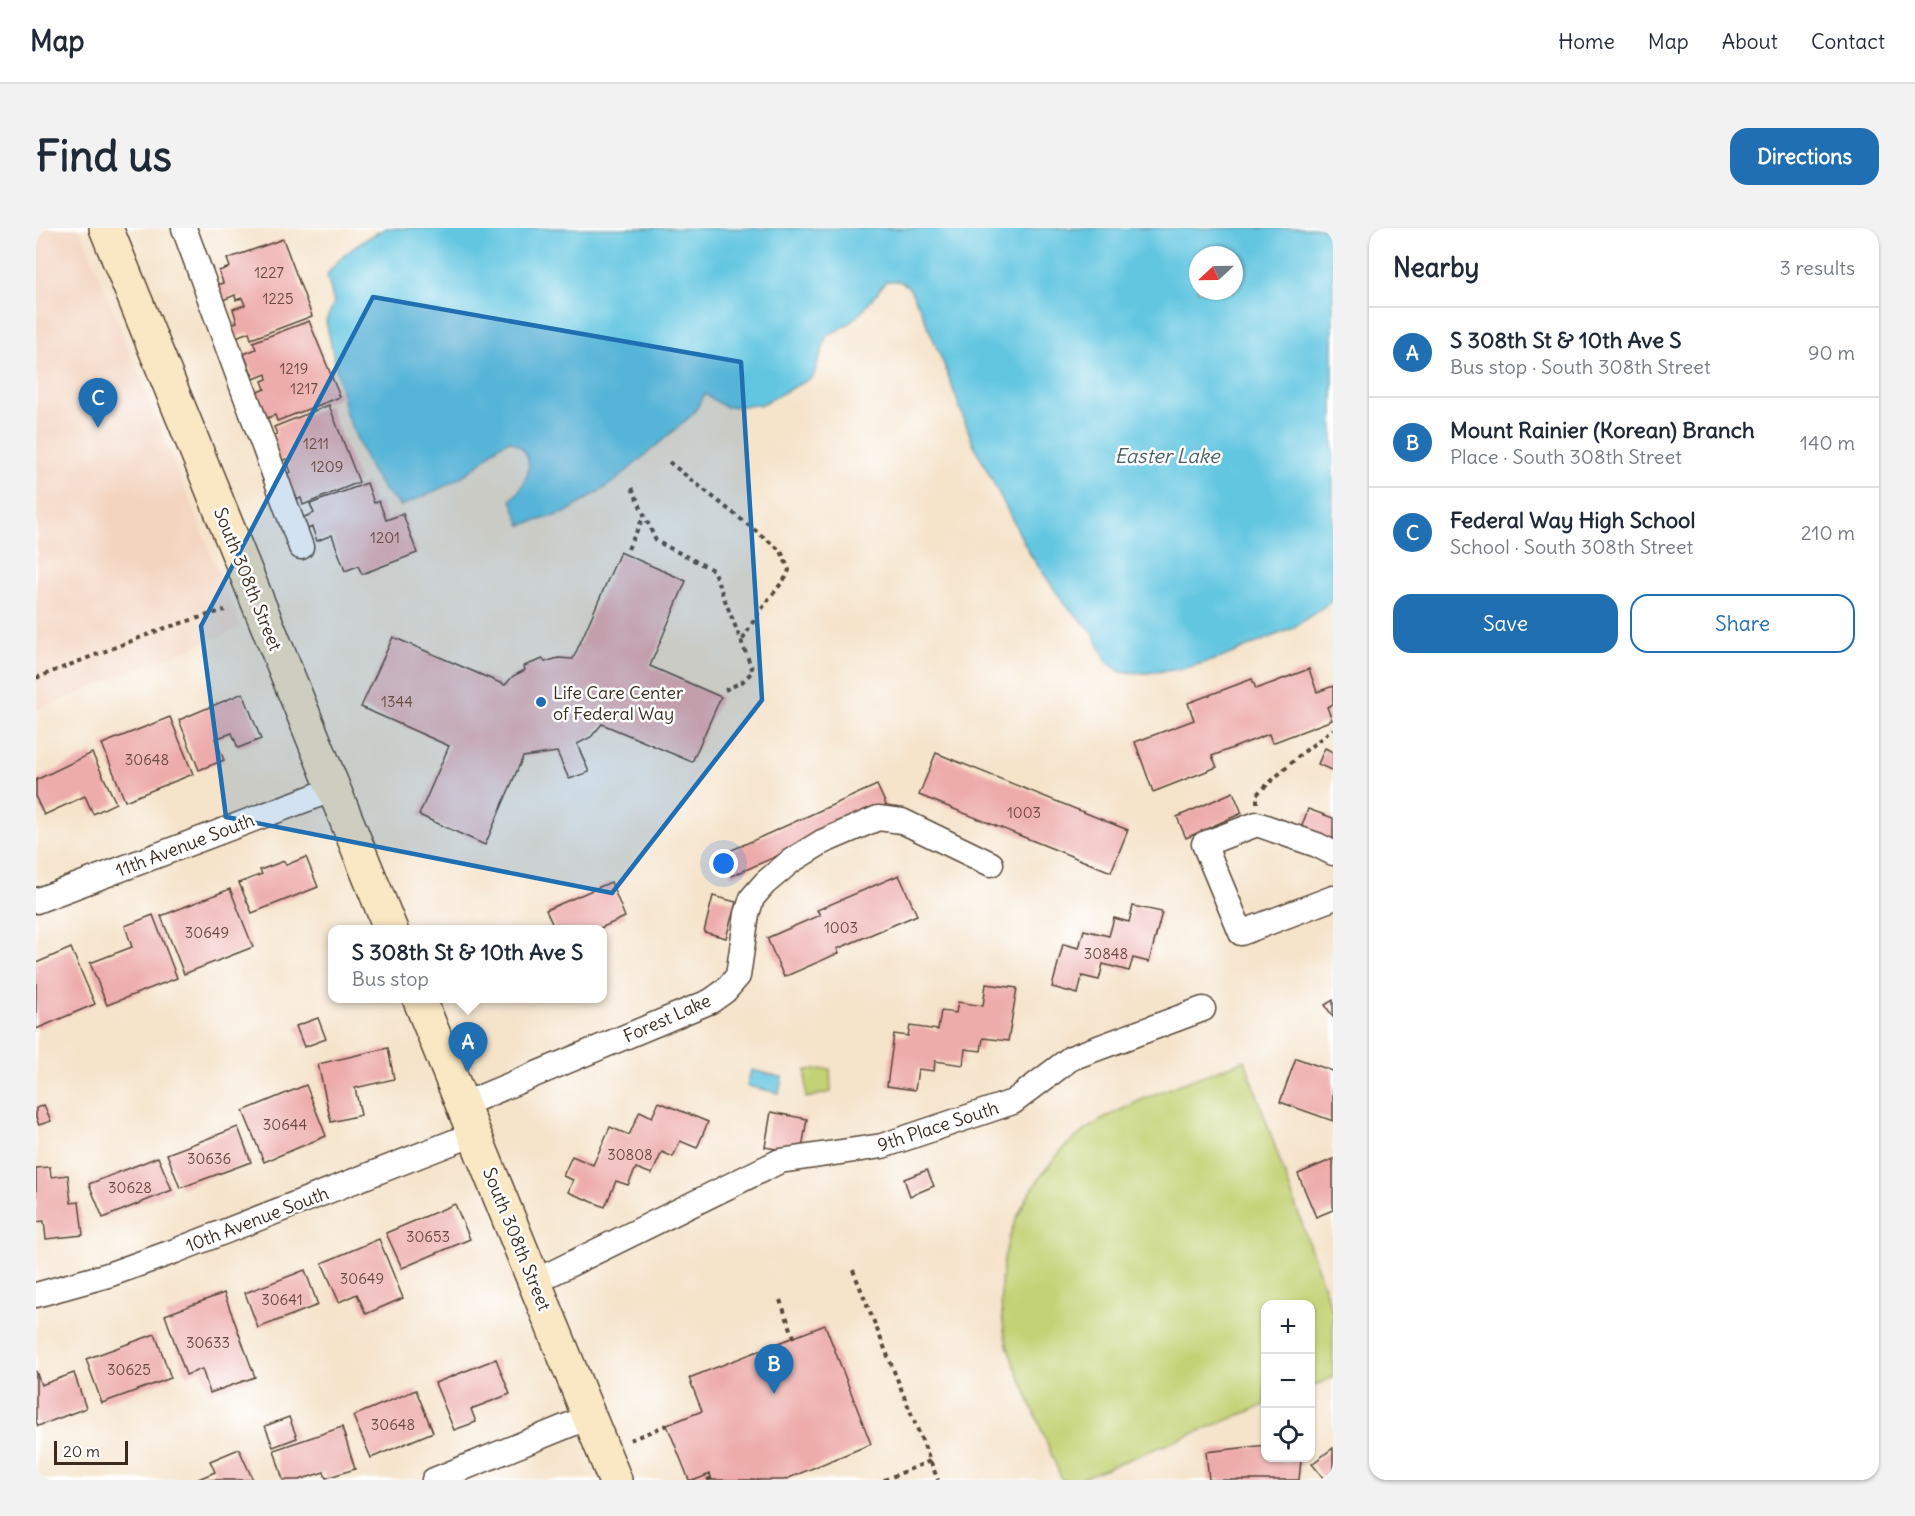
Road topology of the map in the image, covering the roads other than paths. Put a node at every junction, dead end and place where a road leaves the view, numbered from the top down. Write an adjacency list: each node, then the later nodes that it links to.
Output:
1 (106, 228): 4 (street, South 308th Street)
2 (184, 228): 3 (street)
3 (301, 547)
4 (334, 789): 8 (street, 11th Avenue South); 9 (street, South 308th Street)
5 (1333, 853): 7 (street)
6 (991, 864): 12 (street, Forest Lake)
7 (1333, 898)
8 (36, 901)
9 (389, 925)
10 (421, 1003): 12 (street, South 308th Street)
11 (1203, 1009): 13 (street, 9th Place South)
12 (468, 1120): 13 (street, South 308th Street); 14 (street, 10th Avenue South)
13 (534, 1282): 15 (street, South 308th Street)
14 (36, 1295)
15 (589, 1418): 16 (street); 17 (street, South 308th Street)
16 (434, 1480)
17 (615, 1480)

